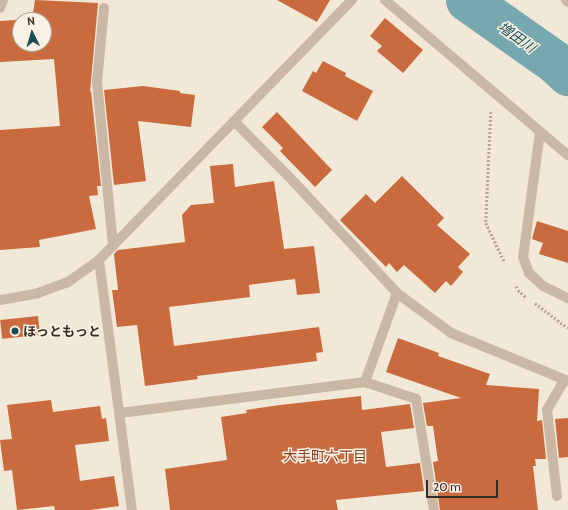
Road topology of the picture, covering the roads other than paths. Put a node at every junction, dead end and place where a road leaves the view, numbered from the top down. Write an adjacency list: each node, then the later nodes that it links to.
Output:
1 (2, 0): 4 (street)
2 (352, 0): 6 (street)
3 (385, 0): 7 (street)
4 (0, 8)
5 (104, 8): 9 (street)
6 (234, 121): 9 (street); 11 (street)
7 (540, 132): 8 (street); 12 (street)
8 (568, 155)
9 (113, 246): 10 (street)
10 (99, 260): 13 (street); 16 (street)
11 (396, 293): 14 (street); 15 (street)
12 (568, 298)
13 (0, 300)
14 (566, 381): 17 (street)
15 (365, 382): 16 (street); 19 (street)
16 (120, 413): 18 (street)
17 (557, 496)
18 (132, 510)
19 (434, 510)

